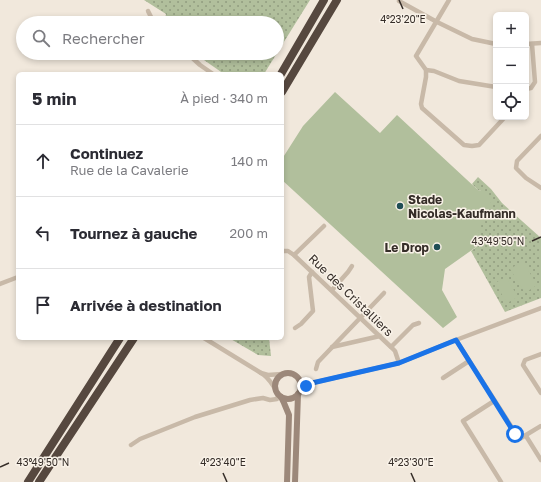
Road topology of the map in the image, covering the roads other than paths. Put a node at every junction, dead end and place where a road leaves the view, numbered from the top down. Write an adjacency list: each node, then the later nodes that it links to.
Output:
1 (324, 0): 14 (highway)
2 (337, 0): 17 (highway)
3 (449, 0): 7 (street)
4 (399, 1): 7 (street)
5 (148, 11): 6 (street)
6 (150, 16)
7 (437, 22): 8 (street); 12 (street)
8 (493, 43)
9 (541, 43): 10 (street)
10 (532, 44): 16 (street)
11 (195, 60): 13 (street)
12 (426, 70): 15 (street); 18 (street)
13 (210, 72)
14 (281, 72)
15 (493, 87)
16 (529, 88)
17 (284, 89)
18 (502, 120)
19 (540, 139): 20 (street)
20 (541, 188)
21 (324, 226): 23 (street)
22 (284, 251): 23 (street, Rue des Cristalliers)
23 (294, 255): 25 (street, Rue des Cristalliers)
24 (352, 266): 28 (street)
25 (312, 272): 28 (street, Rue des Cristalliers); 33 (street)
26 (16, 278): 27 (street)
27 (0, 284)
28 (332, 290): 31 (street, Rue des Cristalliers)
29 (384, 293): 31 (street)
30 (541, 308): 38 (street)
31 (360, 318): 34 (street, Rue des Cristalliers); 39 (street)
32 (419, 323): 40 (street)
33 (295, 328)
34 (380, 336): 39 (street); 40 (street, Rue des Cristalliers)
35 (119, 340): 59 (highway)
36 (133, 340): 60 (highway)
37 (207, 340): 45 (street)
38 (456, 340): 42 (street); 43 (street)
39 (332, 347): 44 (street)
40 (391, 347): 43 (street, Rue des Cristalliers)
41 (541, 354): 52 (street)
42 (469, 361): 48 (street); 54 (street)
43 (399, 363): 49 (street)
44 (316, 369)
45 (261, 373): 46 (street); 50 (street)
46 (282, 374): 47 (street); 50 (street)
47 (298, 378): 49 (street); 51 (street)
48 (443, 378)
49 (312, 383): 51 (street)
50 (274, 387): 53 (street)
51 (298, 393): 53 (street); 62 (street)
52 (541, 393)
53 (280, 396): 57 (street); 61 (street)
54 (494, 401): 56 (street); 63 (street)
55 (541, 426): 56 (street)
56 (526, 436): 58 (street)
57 (131, 445)
58 (541, 460)
59 (28, 482)
60 (39, 482)
61 (287, 482)
62 (295, 482)
63 (501, 482)

